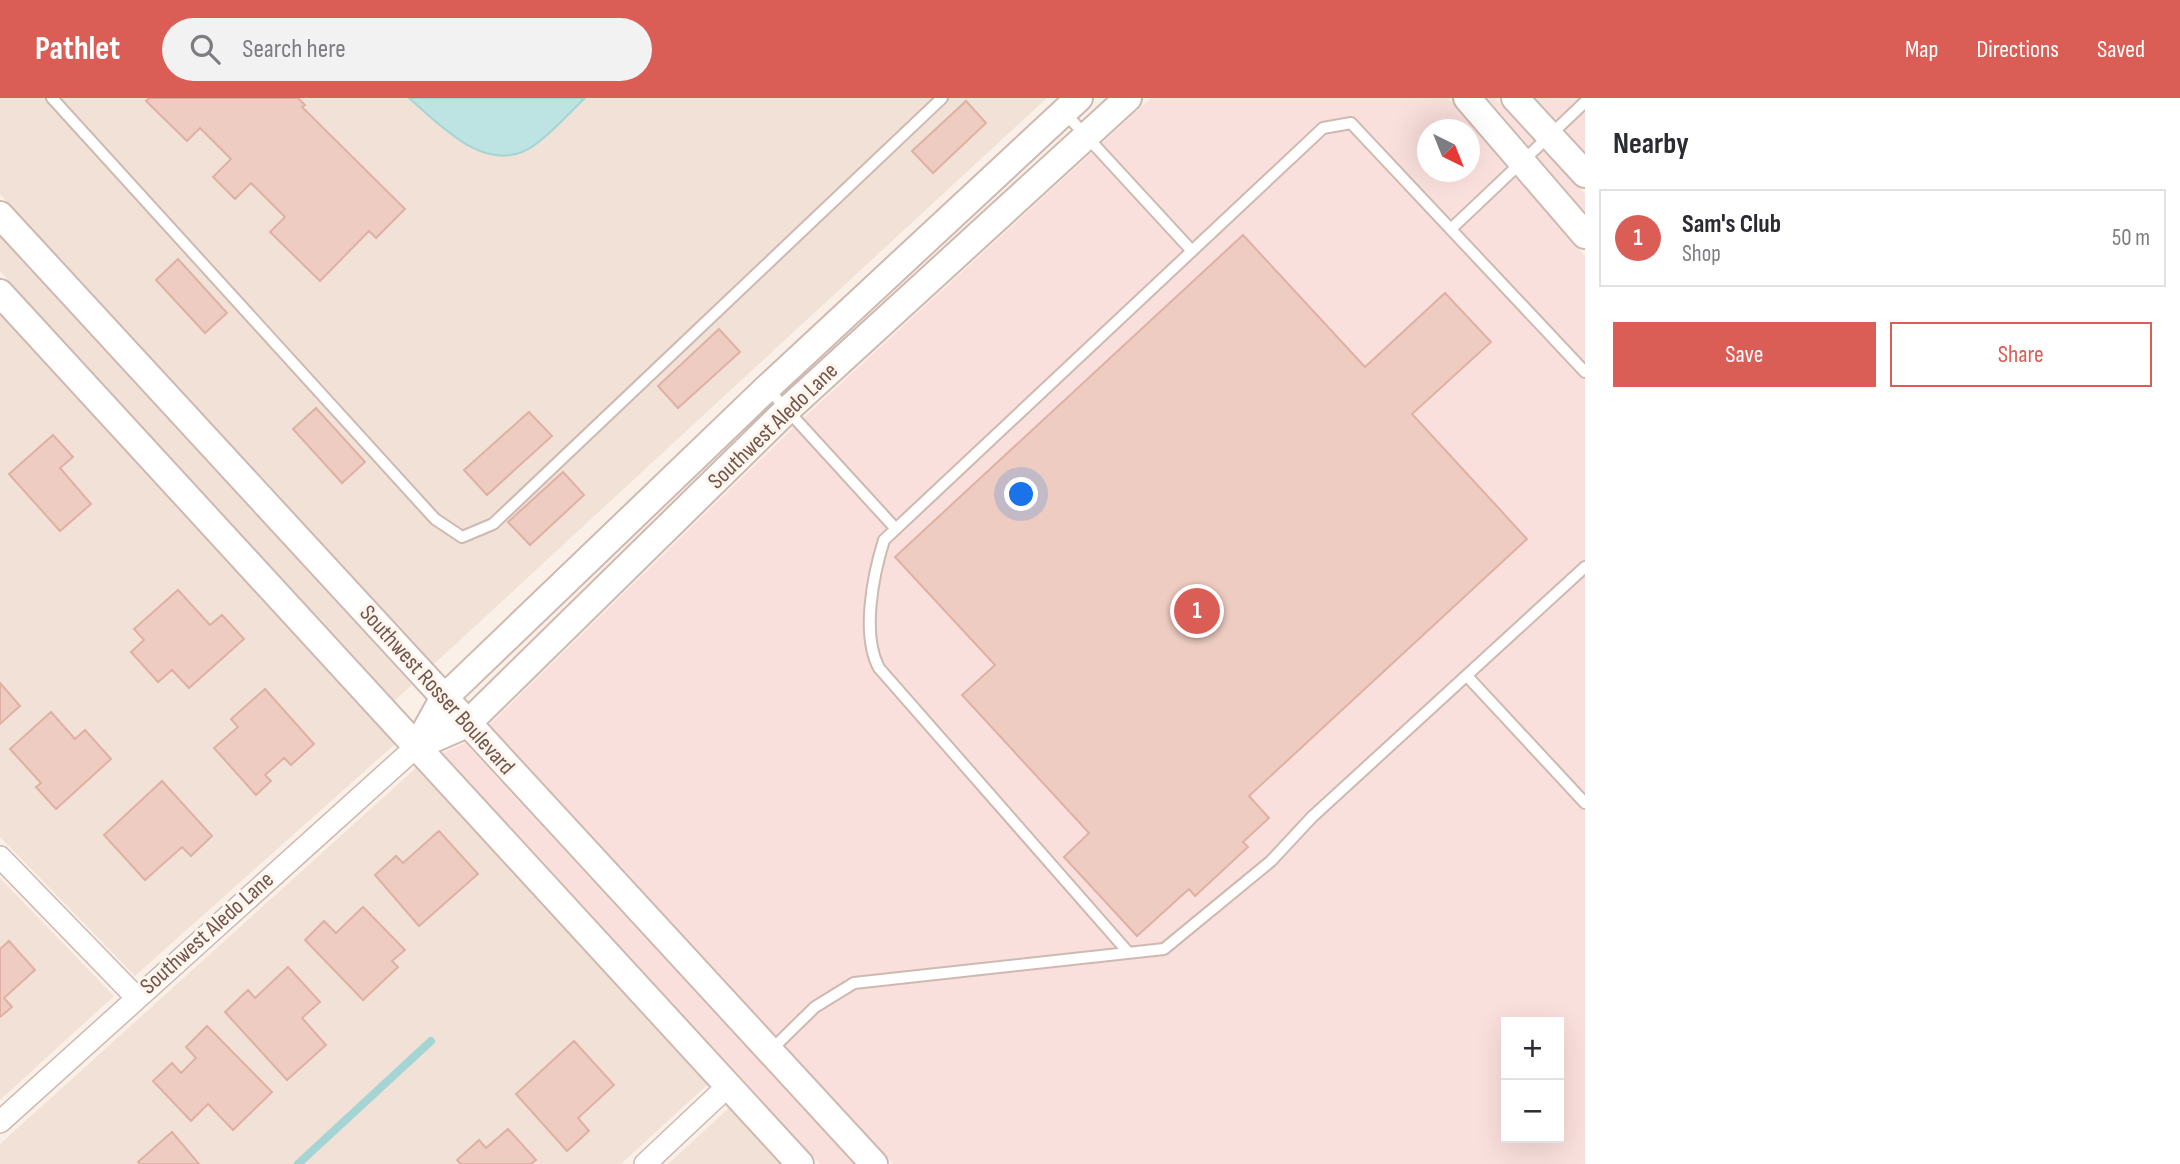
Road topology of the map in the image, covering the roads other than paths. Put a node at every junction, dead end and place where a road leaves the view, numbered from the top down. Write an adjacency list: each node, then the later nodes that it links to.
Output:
1 (52, 98): 2 (lane)
2 (942, 98)
3 (1128, 98): 8 (street, Southwest Aledo Lane)
4 (1467, 98): 10 (street)
5 (1515, 98): 9 (street)
6 (1585, 102): 9 (lane)
7 (1072, 105): 8 (lane); 18 (street, Southwest Aledo Lane)
8 (1086, 136): 15 (lane); 19 (street, Southwest Aledo Lane)
9 (1549, 136): 10 (lane); 11 (street)
10 (1523, 161): 13 (lane); 14 (street)
11 (1585, 174)
12 (0, 215): 23 (street, Southwest Rosser Boulevard)
13 (1451, 228): 15 (lane); 17 (lane)
14 (1585, 235)
15 (1192, 251): 20 (lane)
16 (0, 293): 25 (street)
17 (1585, 372)
18 (767, 387): 19 (lane); 23 (street, Southwest Aledo Lane)
19 (787, 410): 20 (lane); 24 (street, Southwest Aledo Lane)
20 (896, 528): 28 (lane)
21 (1585, 567): 22 (lane)
22 (1467, 676): 26 (lane); 28 (lane)
23 (443, 699): 24 (street, Southwest Rosser Boulevard); 25 (street, Southwest Aledo Lane)
24 (467, 724): 25 (street, Southwest Aledo Lane); 30 (street, Southwest Rosser Boulevard)
25 (417, 746): 29 (street, Southwest Aledo Lane); 31 (street)
26 (1585, 803)
27 (0, 857): 29 (street)
28 (1128, 952): 30 (lane)
29 (136, 997): 32 (street, Southwest Aledo Lane)
30 (770, 1051): 35 (street, Southwest Rosser Boulevard)
31 (728, 1086): 33 (street); 34 (street)
32 (0, 1122)
33 (645, 1164)
34 (800, 1164)
35 (874, 1164)

